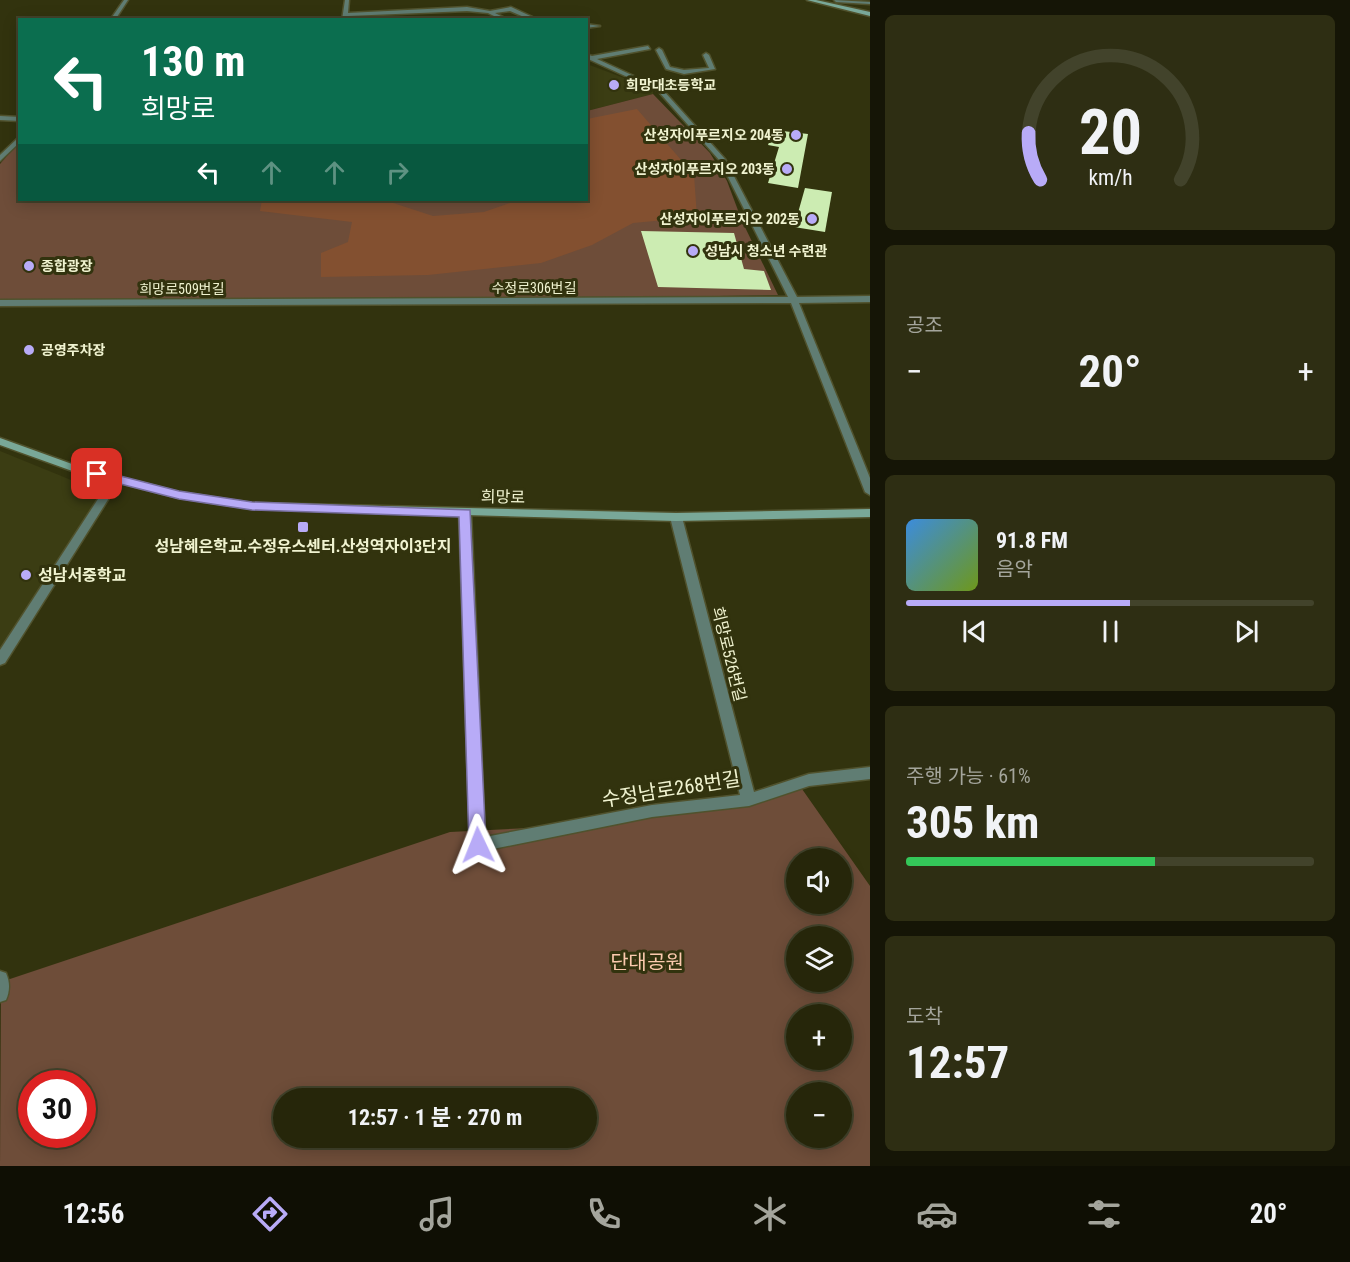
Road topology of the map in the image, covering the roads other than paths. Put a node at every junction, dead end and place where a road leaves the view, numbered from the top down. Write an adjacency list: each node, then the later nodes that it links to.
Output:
1 (126, 0): 10 (street)
2 (347, 0): 9 (street)
3 (808, 0): 8 (main road)
4 (833, 1): 5 (street); 6 (main road)
5 (870, 3)
6 (870, 8)
7 (489, 12): 9 (street); 11 (street); 12 (street)
8 (870, 14)
9 (345, 17)
10 (113, 18)
11 (502, 18)
12 (532, 18)
13 (588, 26): 14 (street)
14 (597, 26)
15 (705, 55): 16 (street)
16 (589, 57): 22 (street)
17 (0, 118): 18 (street)
18 (18, 119)
19 (18, 140): 20 (street)
20 (0, 159)
21 (870, 299): 22 (street, 수정로306번길)
22 (794, 300): 23 (street, 수정로306번길); 27 (street)
23 (274, 302): 24 (street, 희망로509번길)
24 (0, 303)
25 (0, 441): 26 (main road, 희망로)
26 (116, 479): 28 (main road, 희망로); 31 (street)
27 (870, 492)
28 (465, 513): 30 (main road, 희망로); 33 (street, 수정남로268번길)
29 (870, 513): 30 (main road, 희망로)
30 (675, 517): 33 (street, 희망로526번길)
31 (0, 660)
32 (870, 773): 33 (street, 수정남로268번길)
33 (749, 800)
34 (0, 979): 35 (street)
35 (0, 994)

